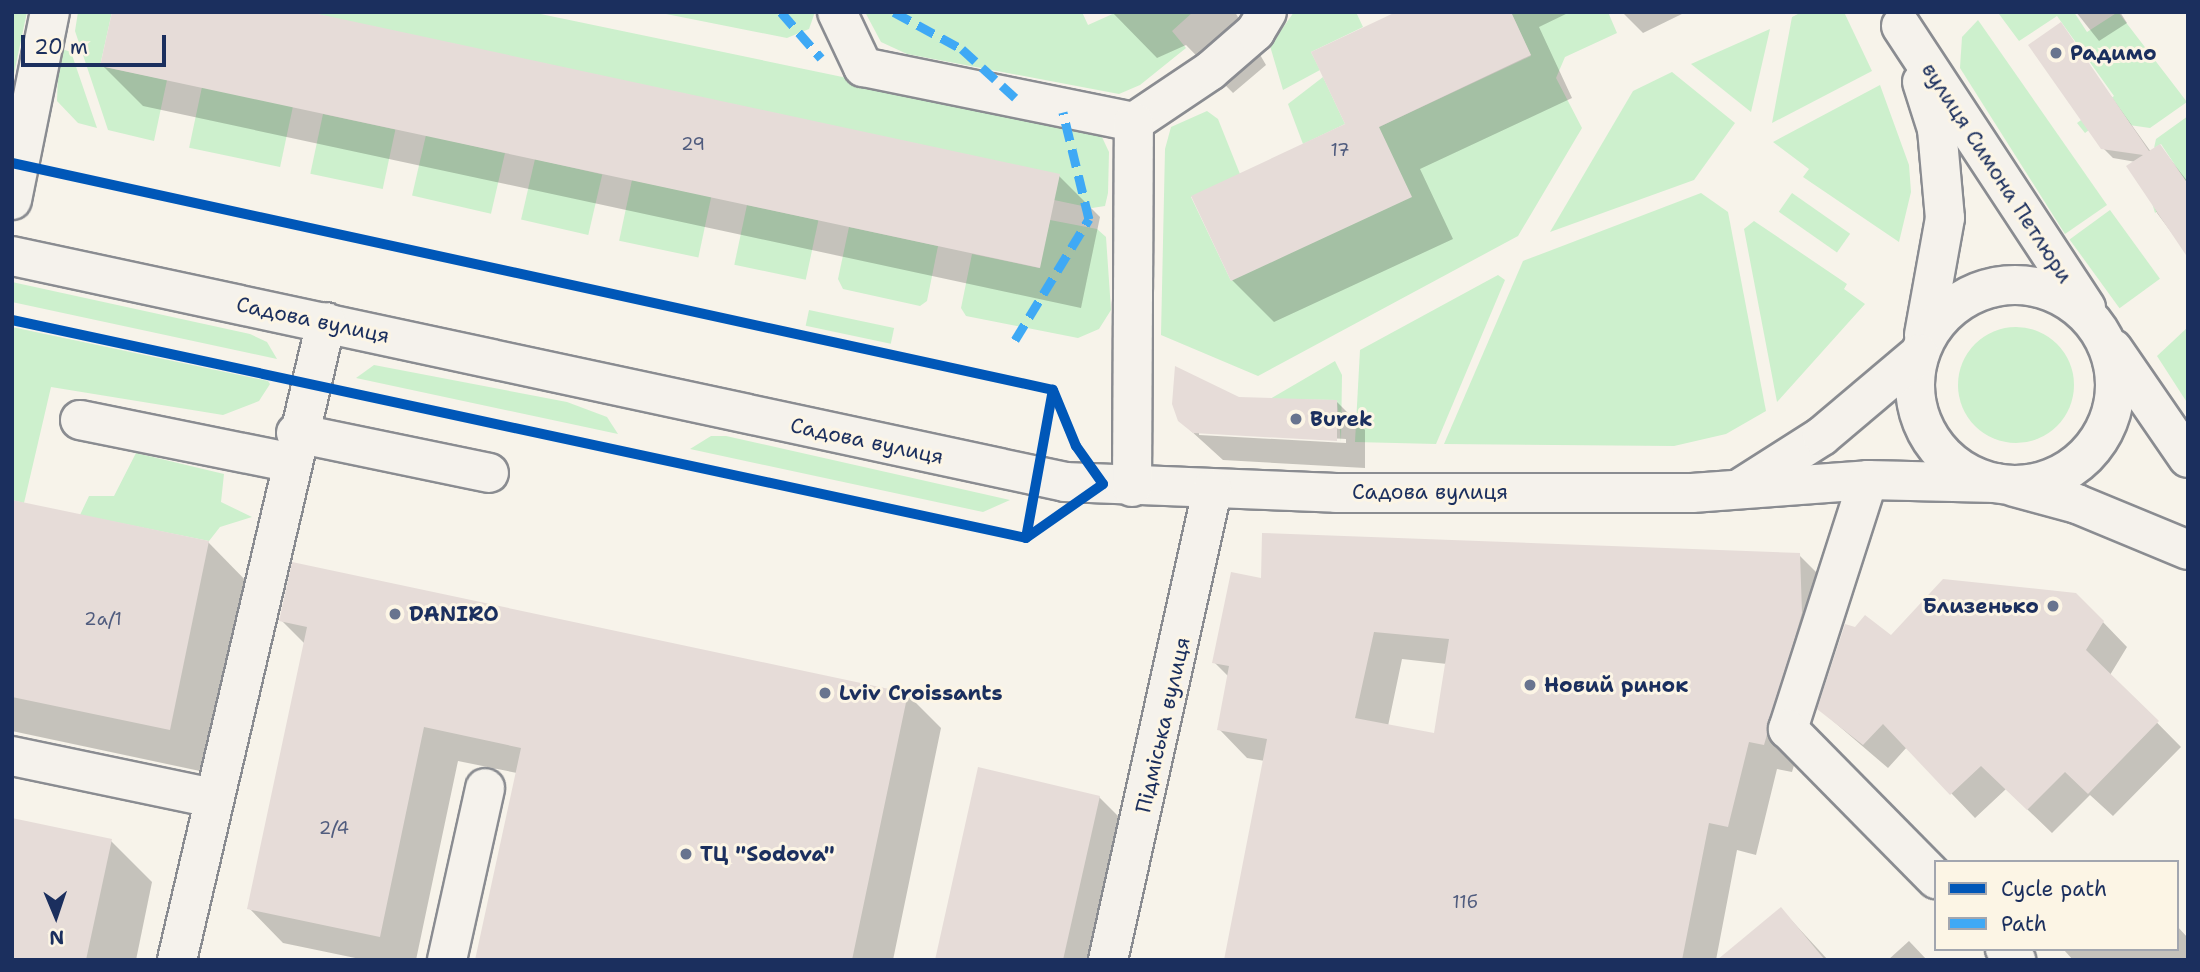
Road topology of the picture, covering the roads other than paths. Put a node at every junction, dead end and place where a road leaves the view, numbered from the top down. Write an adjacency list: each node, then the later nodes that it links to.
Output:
1 (50, 12): 6 (street)
2 (837, 12): 5 (street)
3 (1266, 12): 5 (street)
4 (1907, 17): 9 (street, вулиця Симона Петлюри); 10 (street, вулиця Симона Петлюри)
5 (1134, 122): 17 (street)
6 (12, 200)
7 (12, 256): 8 (street, Садова вулиця)
8 (326, 322): 12 (street); 17 (street, Садова вулиця)
9 (2097, 325): 10 (street); 13 (street, вулиця Симона Петлюри); 16 (street)
10 (1920, 352): 16 (street); 19 (street)
11 (80, 419): 12 (street)
12 (293, 447): 14 (street); 23 (street)
13 (2188, 458)
14 (489, 473)
15 (1868, 480): 16 (street, Садова вулиця); 19 (street, Садова вулиця); 24 (street)
16 (2003, 484): 20 (street)
17 (1132, 487): 18 (street, Садова вулиця)
18 (1212, 489): 19 (street, Садова вулиця); 27 (street, Підміська вулиця)
19 (1738, 490)
20 (2188, 550)
21 (12, 756): 23 (street)
22 (485, 788): 26 (street)
23 (213, 798): 25 (street)
24 (1934, 877)
25 (177, 960)
26 (447, 960)
27 (1108, 960)

